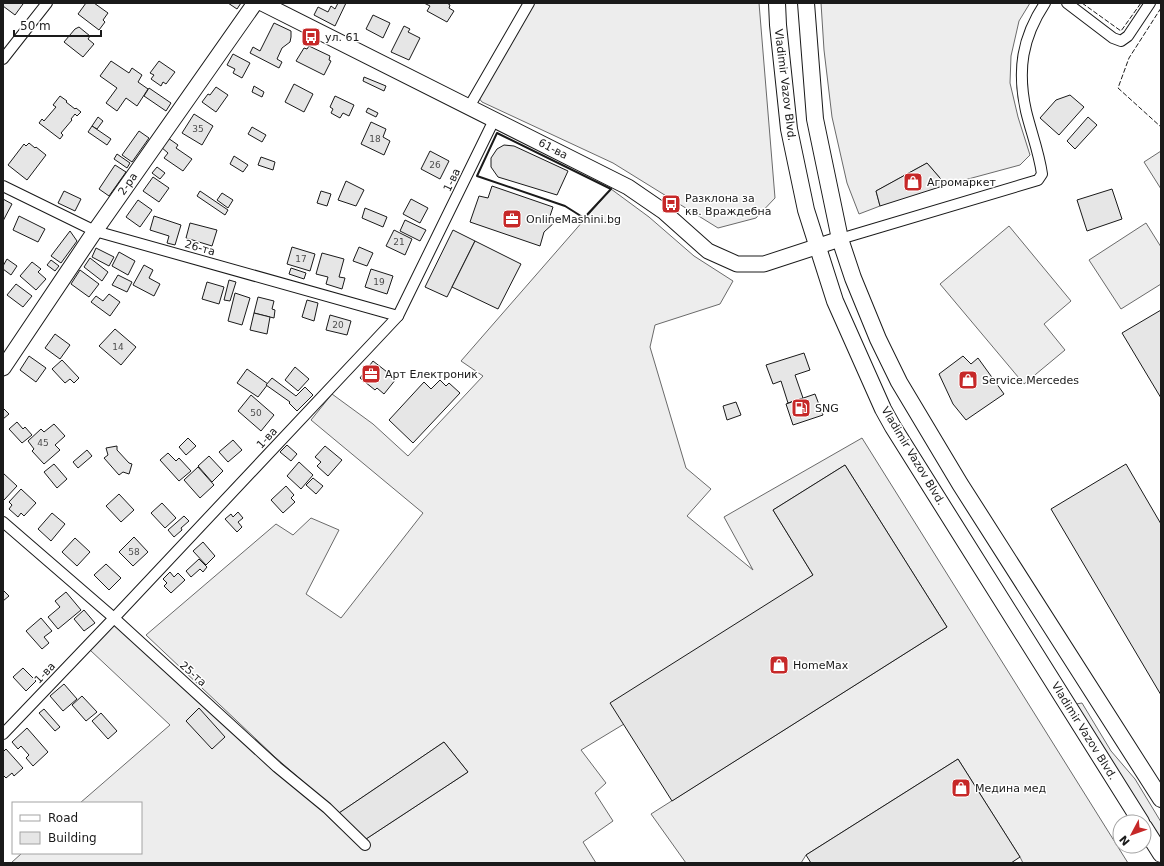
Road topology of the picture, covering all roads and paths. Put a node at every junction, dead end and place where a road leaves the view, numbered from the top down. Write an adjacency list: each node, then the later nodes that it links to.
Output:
1 (47, 3): 10 (street)
2 (255, 3): 14 (street, 2-ра)
3 (262, 3): 11 (street, 61-ва)
4 (528, 3): 11 (street)
5 (777, 3): 16 (main road, Vladimir Vazov Blvd.)
6 (806, 3): 15 (main road)
7 (1045, 3): 15 (street)
8 (1067, 3): 9 (street)
9 (1150, 3)
10 (3, 59)
11 (469, 107): 12 (street, 61-ва)
12 (494, 120): 16 (street, 61-ва); 17 (street, 1-ва)
13 (3, 186): 14 (street, 26-та)
14 (95, 232): 17 (street, 26-та); 18 (street, 2-ра)
15 (840, 239): 16 (street, 61-ва); 22 (main road)
16 (818, 246): 23 (main road, Vladimir Vazov Blvd.)
17 (398, 316): 20 (street, 1-ва)
18 (3, 368)
19 (3, 522): 20 (street, 25-та)
20 (114, 618): 21 (street, 1-ва); 25 (street, 25-та)
21 (3, 734)
22 (1161, 799)
23 (1136, 814)
24 (1152, 840): 26 (main road)
25 (365, 844)
26 (1161, 854)

